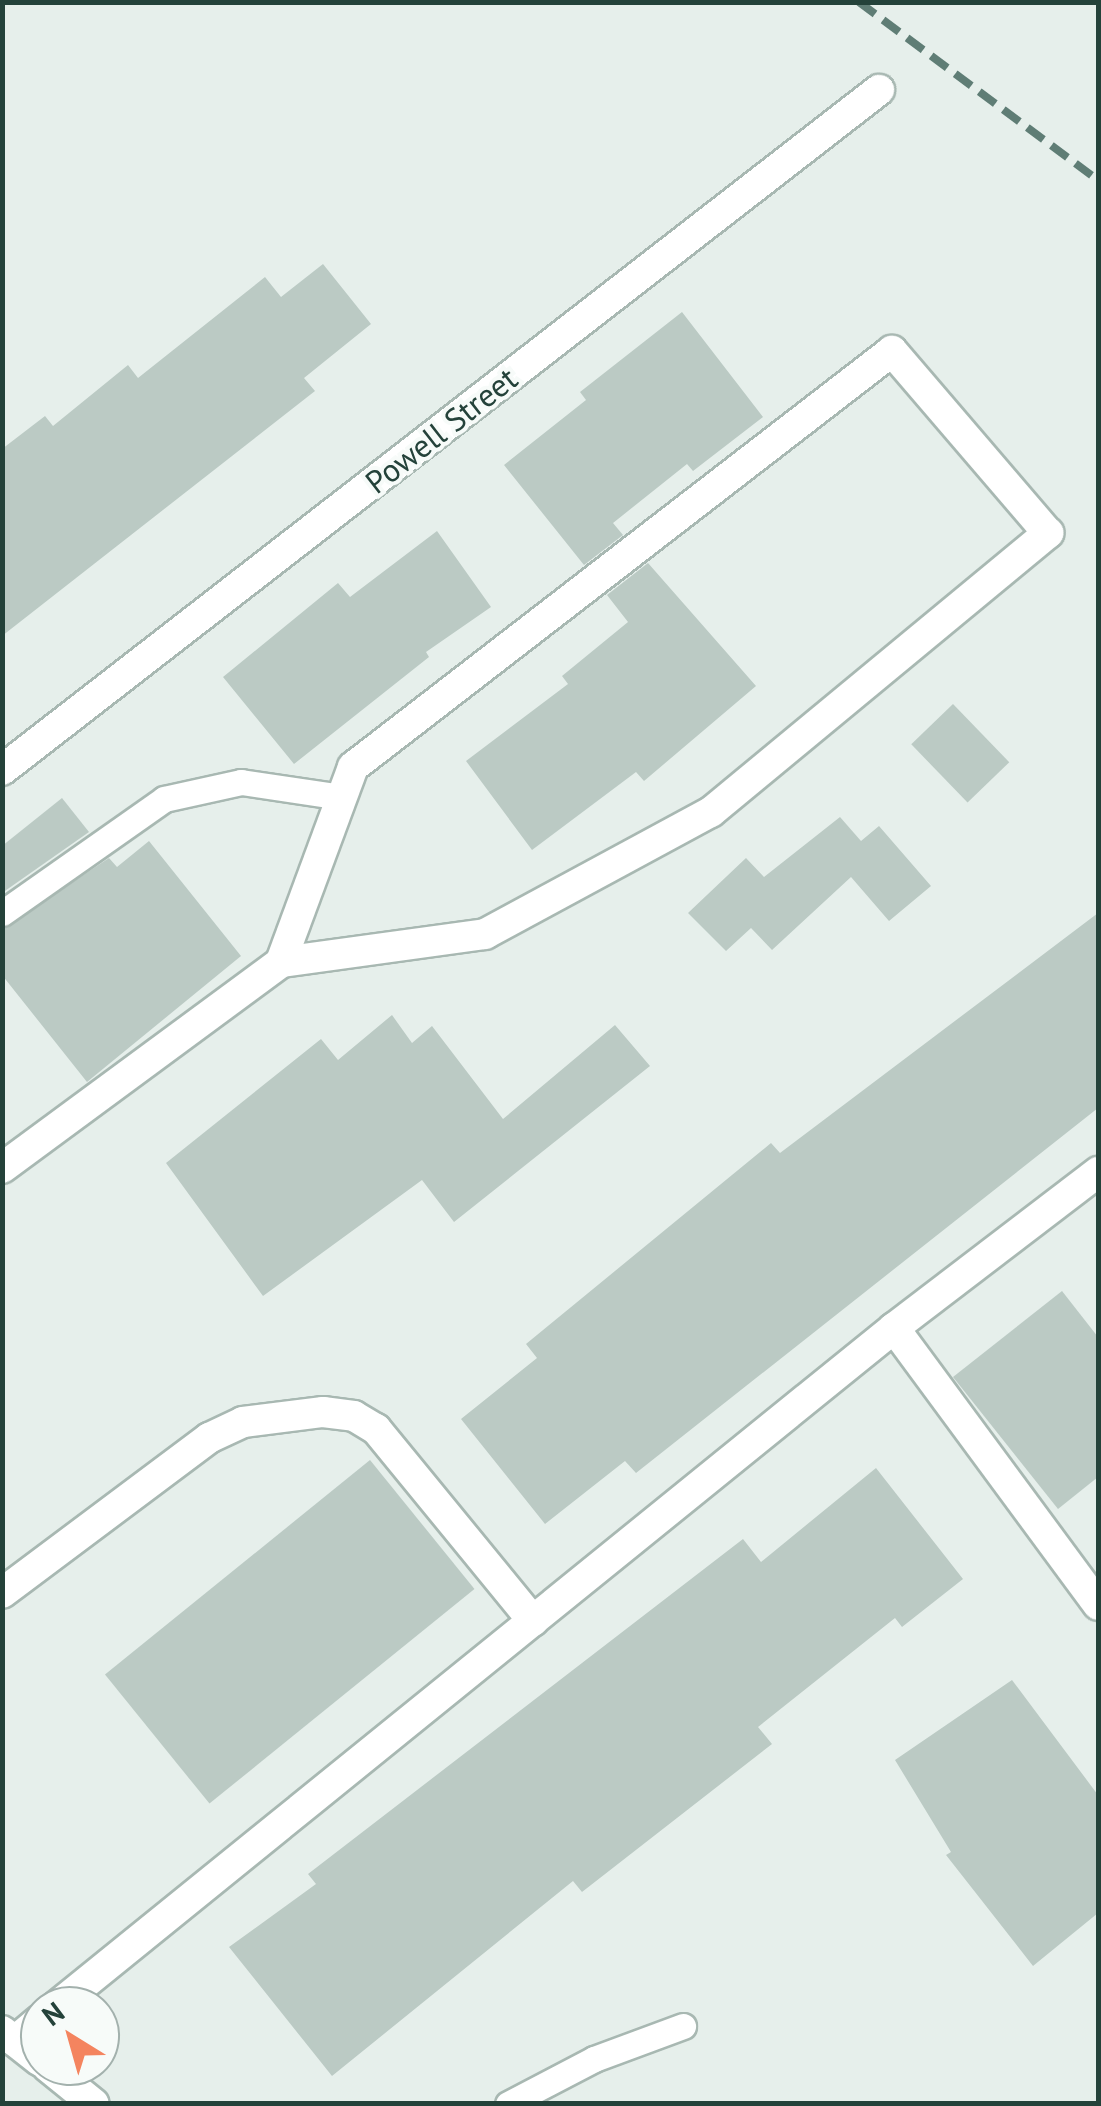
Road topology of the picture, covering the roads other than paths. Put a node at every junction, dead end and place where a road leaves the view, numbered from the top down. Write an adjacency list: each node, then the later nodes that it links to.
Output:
1 (879, 90): 2 (street, Powell Street)
2 (2, 770)
3 (341, 797): 4 (lane); 5 (street); 5 (street)
4 (2, 913)
5 (281, 962): 6 (street)
6 (2, 1168)
7 (1098, 1172): 8 (street)
8 (894, 1328): 10 (street); 11 (street)
9 (2, 1592): 11 (street)
10 (1098, 1605)
11 (533, 1621): 12 (street)
12 (83, 1986)
13 (684, 2026): 16 (lane)
14 (72, 2086): 15 (street)
15 (94, 2104)
16 (508, 2104)

